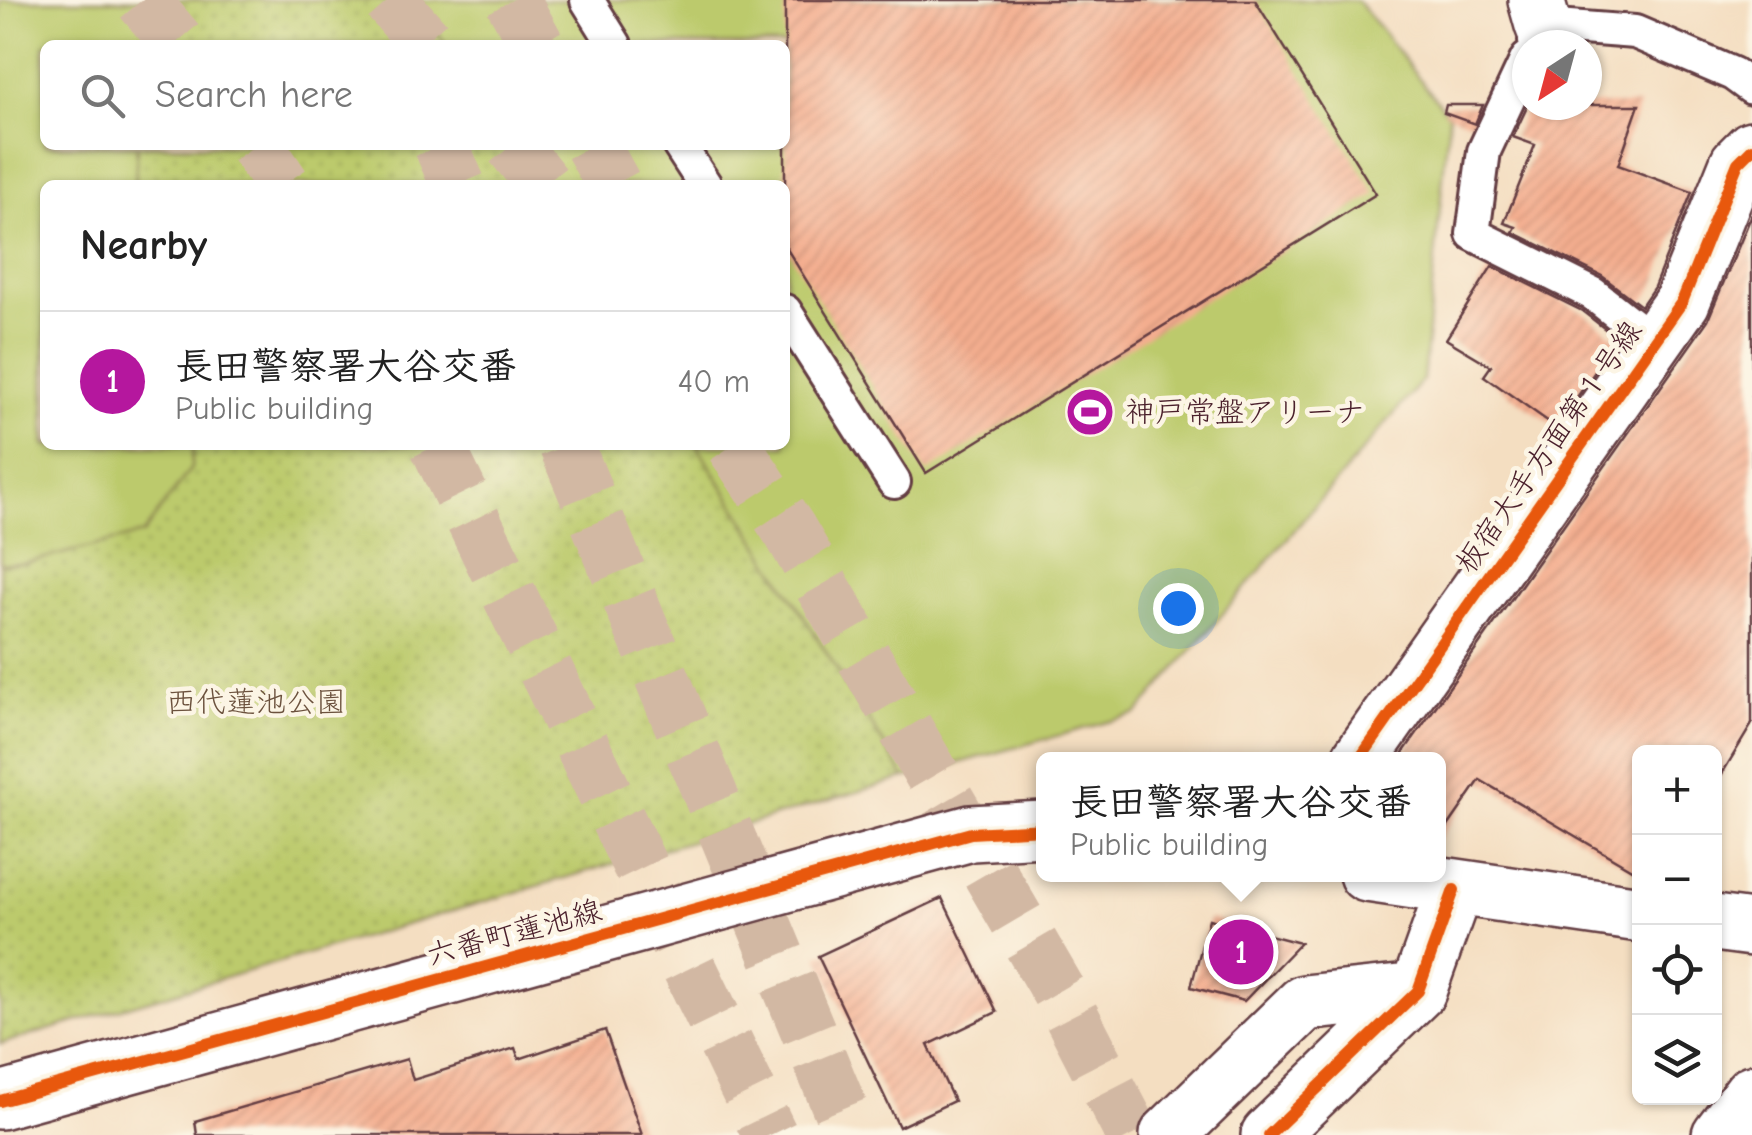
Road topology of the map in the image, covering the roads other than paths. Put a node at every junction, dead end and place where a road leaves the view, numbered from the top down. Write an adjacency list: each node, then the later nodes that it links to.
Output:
1 (586, 0): 3 (lane)
2 (1602, 32): 5 (lane)
3 (612, 40)
4 (1512, 86): 10 (lane)
5 (1752, 88)
6 (1752, 149): 10 (street, 板宿大手方面第１号線)
7 (682, 150): 8 (lane)
8 (702, 180)
9 (790, 319): 11 (lane)
10 (1654, 342): 12 (street, 板宿大手方面第１号線)
11 (894, 482)
12 (1364, 752)
13 (1036, 829): 21 (street, 六番町蓮池線)
14 (1410, 882): 15 (street)
15 (1454, 890): 16 (street); 19 (street)
16 (1632, 913)
17 (1722, 924): 18 (street)
18 (1752, 928)
19 (1418, 990): 22 (street); 23 (street)
20 (1752, 1093): 24 (street)
21 (0, 1101)
22 (1168, 1135)
23 (1268, 1135)
24 (1720, 1135)

